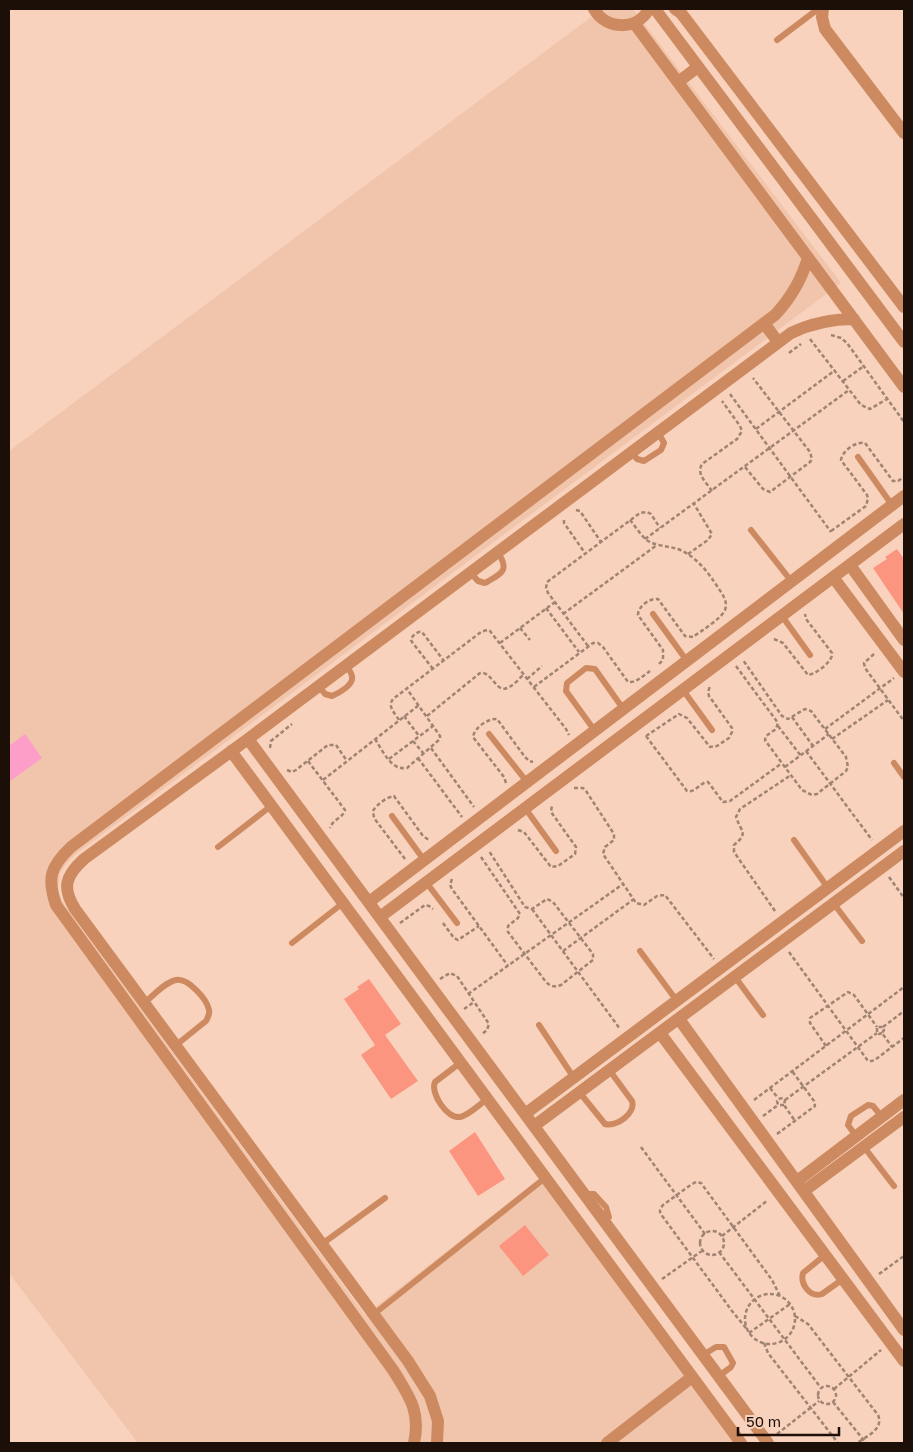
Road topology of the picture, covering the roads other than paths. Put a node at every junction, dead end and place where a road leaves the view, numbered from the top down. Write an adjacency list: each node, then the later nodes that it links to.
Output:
1 (594, 9): 7 (street)
2 (649, 9): 7 (street)
3 (655, 9): 9 (street)
4 (676, 9): 13 (street)
5 (818, 9): 8 (lane)
6 (822, 9): 11 (street)
7 (634, 23): 10 (street)
8 (777, 40)
9 (698, 67): 10 (street); 17 (street)
10 (678, 82): 12 (street)
11 (904, 133)
12 (808, 258): 14 (street); 15 (street)
13 (904, 307)
14 (854, 319): 16 (street); 18 (street)
15 (764, 323): 16 (street); 29 (street)
16 (778, 342): 24 (street)
17 (904, 342)
18 (904, 387)
19 (858, 457): 21 (lane)
20 (904, 496): 21 (street)
21 (892, 505): 28 (street)
22 (904, 524): 25 (street)
23 (752, 530): 28 (lane)
24 (497, 551): 26 (street); 26 (lane)
25 (850, 565): 27 (street); 33 (street)
26 (470, 572): 30 (street)
27 (833, 578): 32 (street); 37 (street)
28 (792, 582): 35 (street)
29 (420, 583): 30 (street); 87 (street)
30 (432, 600): 36 (street)
31 (653, 614): 35 (lane)
32 (782, 616): 34 (lane); 39 (street)
33 (904, 638)
34 (810, 655)
35 (687, 661): 40 (street)
36 (345, 665): 38 (street); 38 (lane)
37 (900, 675)
38 (318, 686): 44 (street)
39 (683, 690): 41 (lane); 50 (street)
40 (624, 710): 42 (street); 42 (lane)
41 (712, 730)
42 (595, 731): 48 (street)
43 (489, 734): 48 (lane)
44 (248, 738): 45 (street); 60 (street)
45 (231, 751): 49 (street); 70 (street)
46 (894, 763): 47 (lane)
47 (904, 777)
48 (527, 782): 57 (street)
49 (272, 806): 54 (lane); 61 (street)
50 (525, 808): 55 (lane); 58 (street)
51 (392, 816): 57 (lane)
52 (904, 832): 59 (street)
53 (794, 840): 59 (lane)
54 (218, 847)
55 (556, 851)
56 (904, 851): 62 (street)
57 (424, 860): 60 (street)
58 (426, 882): 63 (street); 64 (lane)
59 (828, 888): 69 (street)
60 (369, 902): 63 (street)
61 (343, 903): 66 (lane); 76 (street)
62 (834, 904): 65 (lane); 68 (street)
63 (380, 917): 82 (street)
64 (457, 923)
65 (862, 941)
66 (292, 943)
67 (640, 952): 69 (lane)
68 (735, 977): 71 (lane); 72 (street)
69 (677, 1001): 78 (street)
70 (144, 1003): 75 (street); 75 (lane)
71 (762, 1015)
72 (679, 1019): 74 (street); 91 (street)
73 (539, 1025): 78 (lane)
74 (660, 1033): 77 (street); 95 (street)
75 (175, 1046): 85 (street)
76 (460, 1063): 80 (street); 80 (lane)
77 (610, 1071): 79 (street); 79 (lane)
78 (574, 1078): 82 (street)
79 (580, 1092): 86 (street)
80 (487, 1099): 90 (street)
81 (904, 1100): 83 (street)
82 (525, 1114): 86 (street)
83 (882, 1117): 88 (street); 88 (lane)
84 (904, 1117): 89 (street)
85 (233, 1123): 87 (street); 94 (street)
86 (534, 1126): 99 (street)
87 (221, 1132): 103 (street)
88 (856, 1136): 91 (street)
89 (864, 1147): 91 (street); 92 (lane)
90 (545, 1178): 97 (lane); 102 (street)
91 (800, 1186): 98 (street)
92 (894, 1186)
93 (385, 1198): 94 (lane)
94 (322, 1244): 97 (street)
95 (825, 1255): 96 (street); 96 (lane)
96 (843, 1278): 100 (street)
97 (374, 1314): 104 (street)
98 (904, 1330)
99 (703, 1355): 101 (street); 101 (lane)
100 (904, 1361)
101 (718, 1376): 107 (street)
102 (692, 1377): 105 (street); 106 (street)
103 (414, 1443)
104 (437, 1443)
105 (607, 1443)
106 (741, 1443)
107 (768, 1443)

